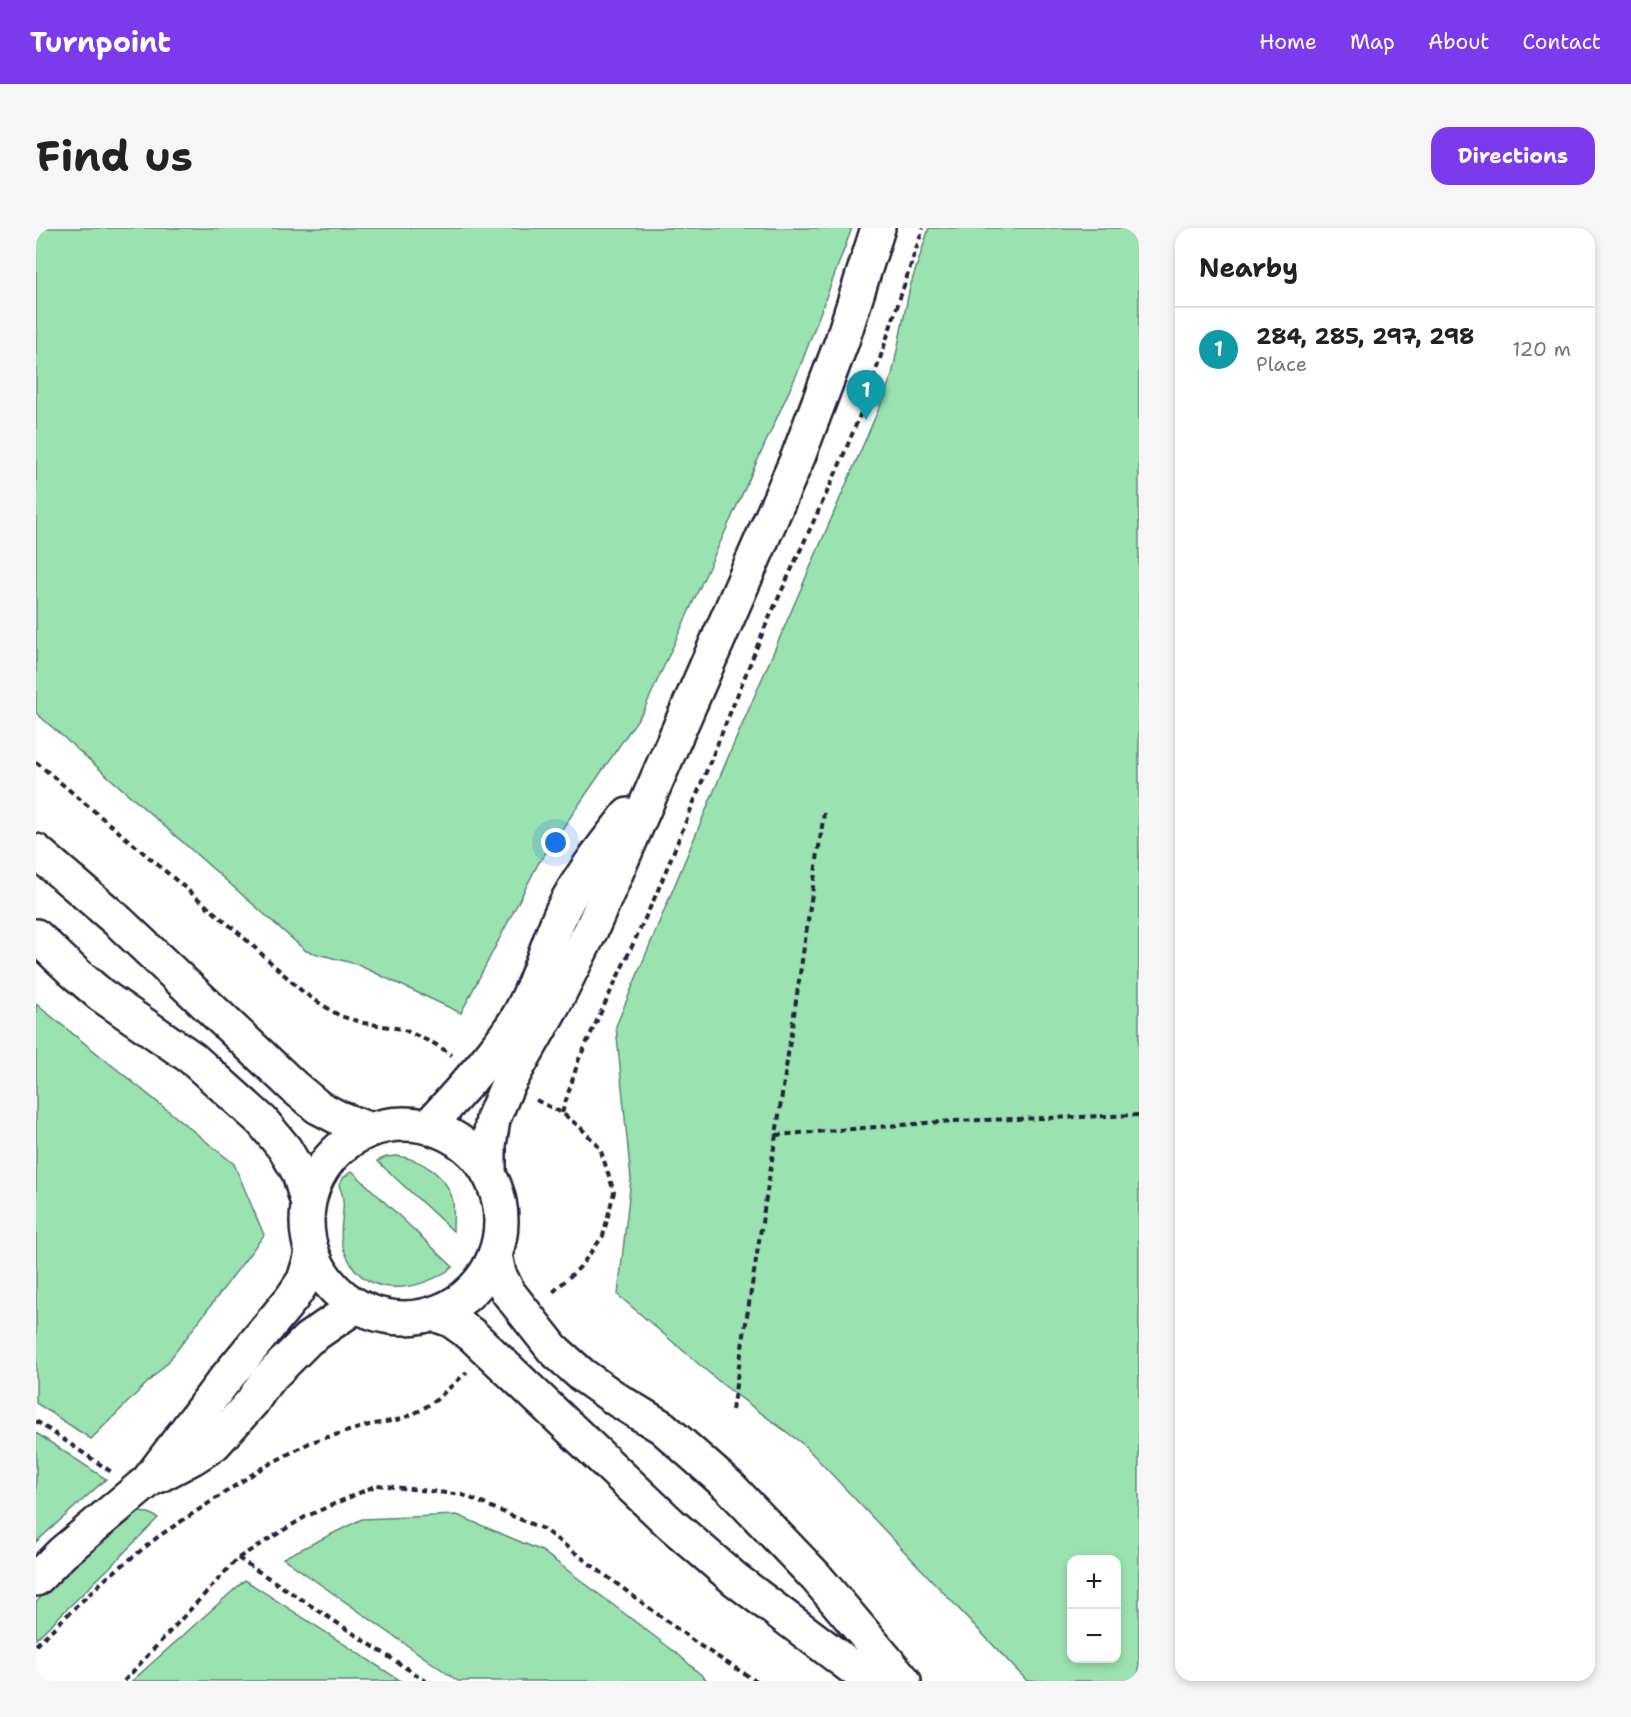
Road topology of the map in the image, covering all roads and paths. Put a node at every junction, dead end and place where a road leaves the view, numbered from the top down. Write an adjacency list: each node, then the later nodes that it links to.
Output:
1 (878, 228): 4 (main road)
2 (923, 228): 10 (path)
3 (36, 762): 8 (path)
4 (656, 778): 8 (main road); 9 (main road)
5 (824, 813): 14 (path)
6 (36, 851): 13 (main road)
7 (36, 936): 16 (main road)
8 (479, 1072): 12 (main road)
9 (507, 1086): 10 (path); 15 (main road)
10 (562, 1113): 21 (path)
11 (1139, 1115): 14 (path)
12 (428, 1127): 13 (main road); 15 (main road)
13 (370, 1130): 16 (main road)
14 (776, 1135): 23 (path)
15 (489, 1174): 18 (main road)
16 (308, 1204): 17 (main road)
17 (312, 1254): 19 (main road); 25 (main road)
18 (495, 1255): 20 (main road); 21 (main road)
19 (356, 1306): 20 (main road); 25 (main road)
20 (434, 1314): 22 (main road)
21 (527, 1317): 33 (main road)
22 (490, 1353): 28 (path); 32 (main road)
23 (732, 1410)
24 (36, 1421): 25 (path)
25 (143, 1485): 27 (main road)
26 (238, 1558): 29 (path); 30 (path); 31 (path)
27 (36, 1579)
28 (36, 1645)
29 (124, 1681)
30 (426, 1681)
31 (756, 1681)
32 (870, 1681)
33 (904, 1681)

